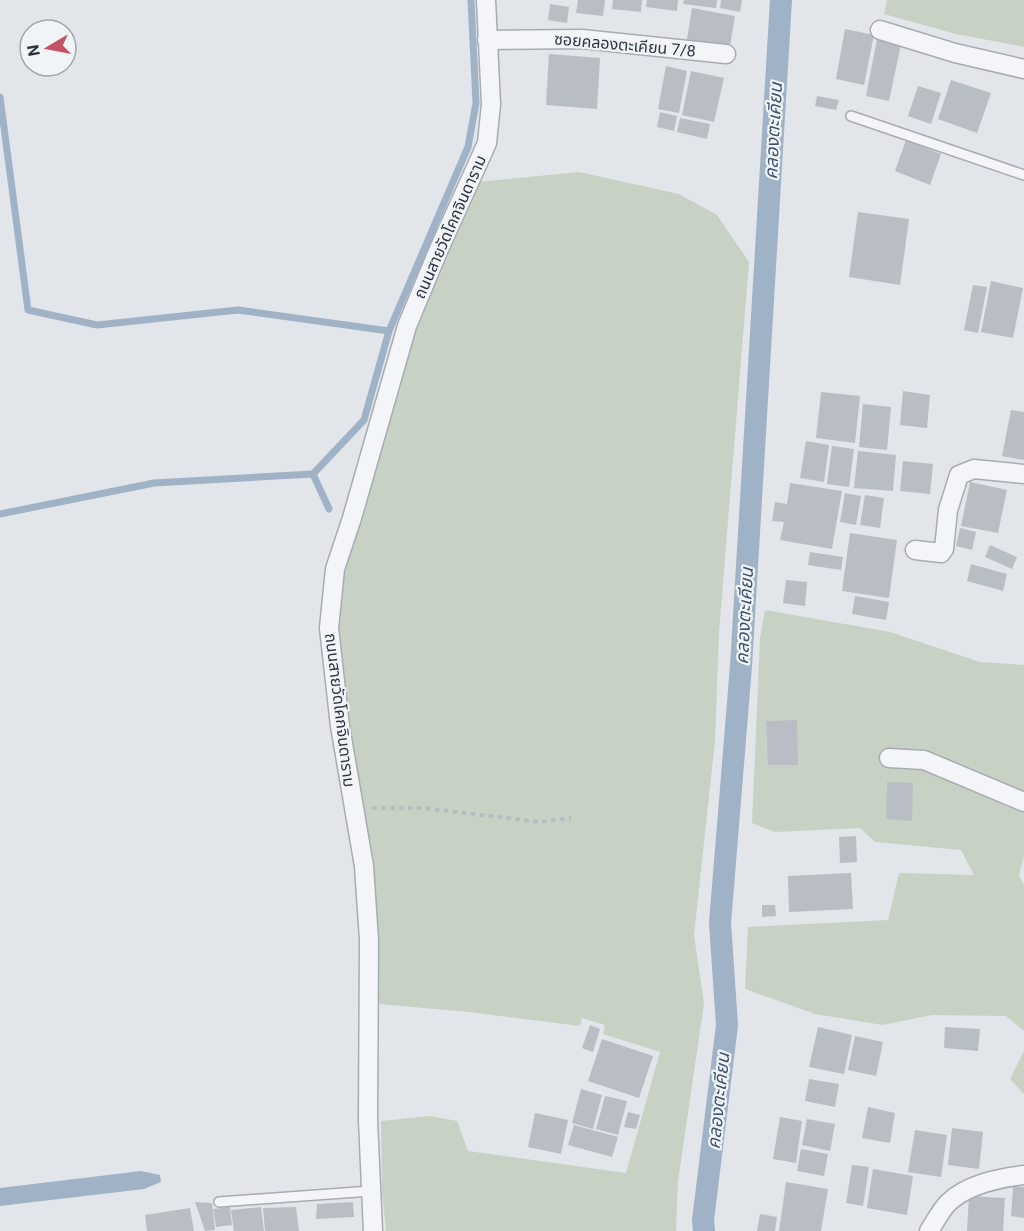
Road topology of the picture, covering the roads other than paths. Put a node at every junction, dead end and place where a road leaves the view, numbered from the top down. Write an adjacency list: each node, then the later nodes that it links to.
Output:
1 (486, 0): 3 (street, ถนนสายวัดโคกจินดาราม)
2 (880, 30): 5 (street)
3 (487, 39): 4 (street, ซอยคลองตะเคียน 7/8); 13 (street, ถนนสายวัดโคกจินดาราม)
4 (726, 54)
5 (1024, 69)
6 (851, 116): 7 (lane)
7 (1024, 175)
8 (1024, 474): 9 (street)
9 (915, 550)
10 (889, 758): 11 (street)
11 (1024, 802)
12 (1024, 1175): 16 (street)
13 (370, 1191): 14 (lane); 15 (street, ถนนสายวัดโคกจินดาราม)
14 (219, 1202)
15 (373, 1231)
16 (929, 1231)

